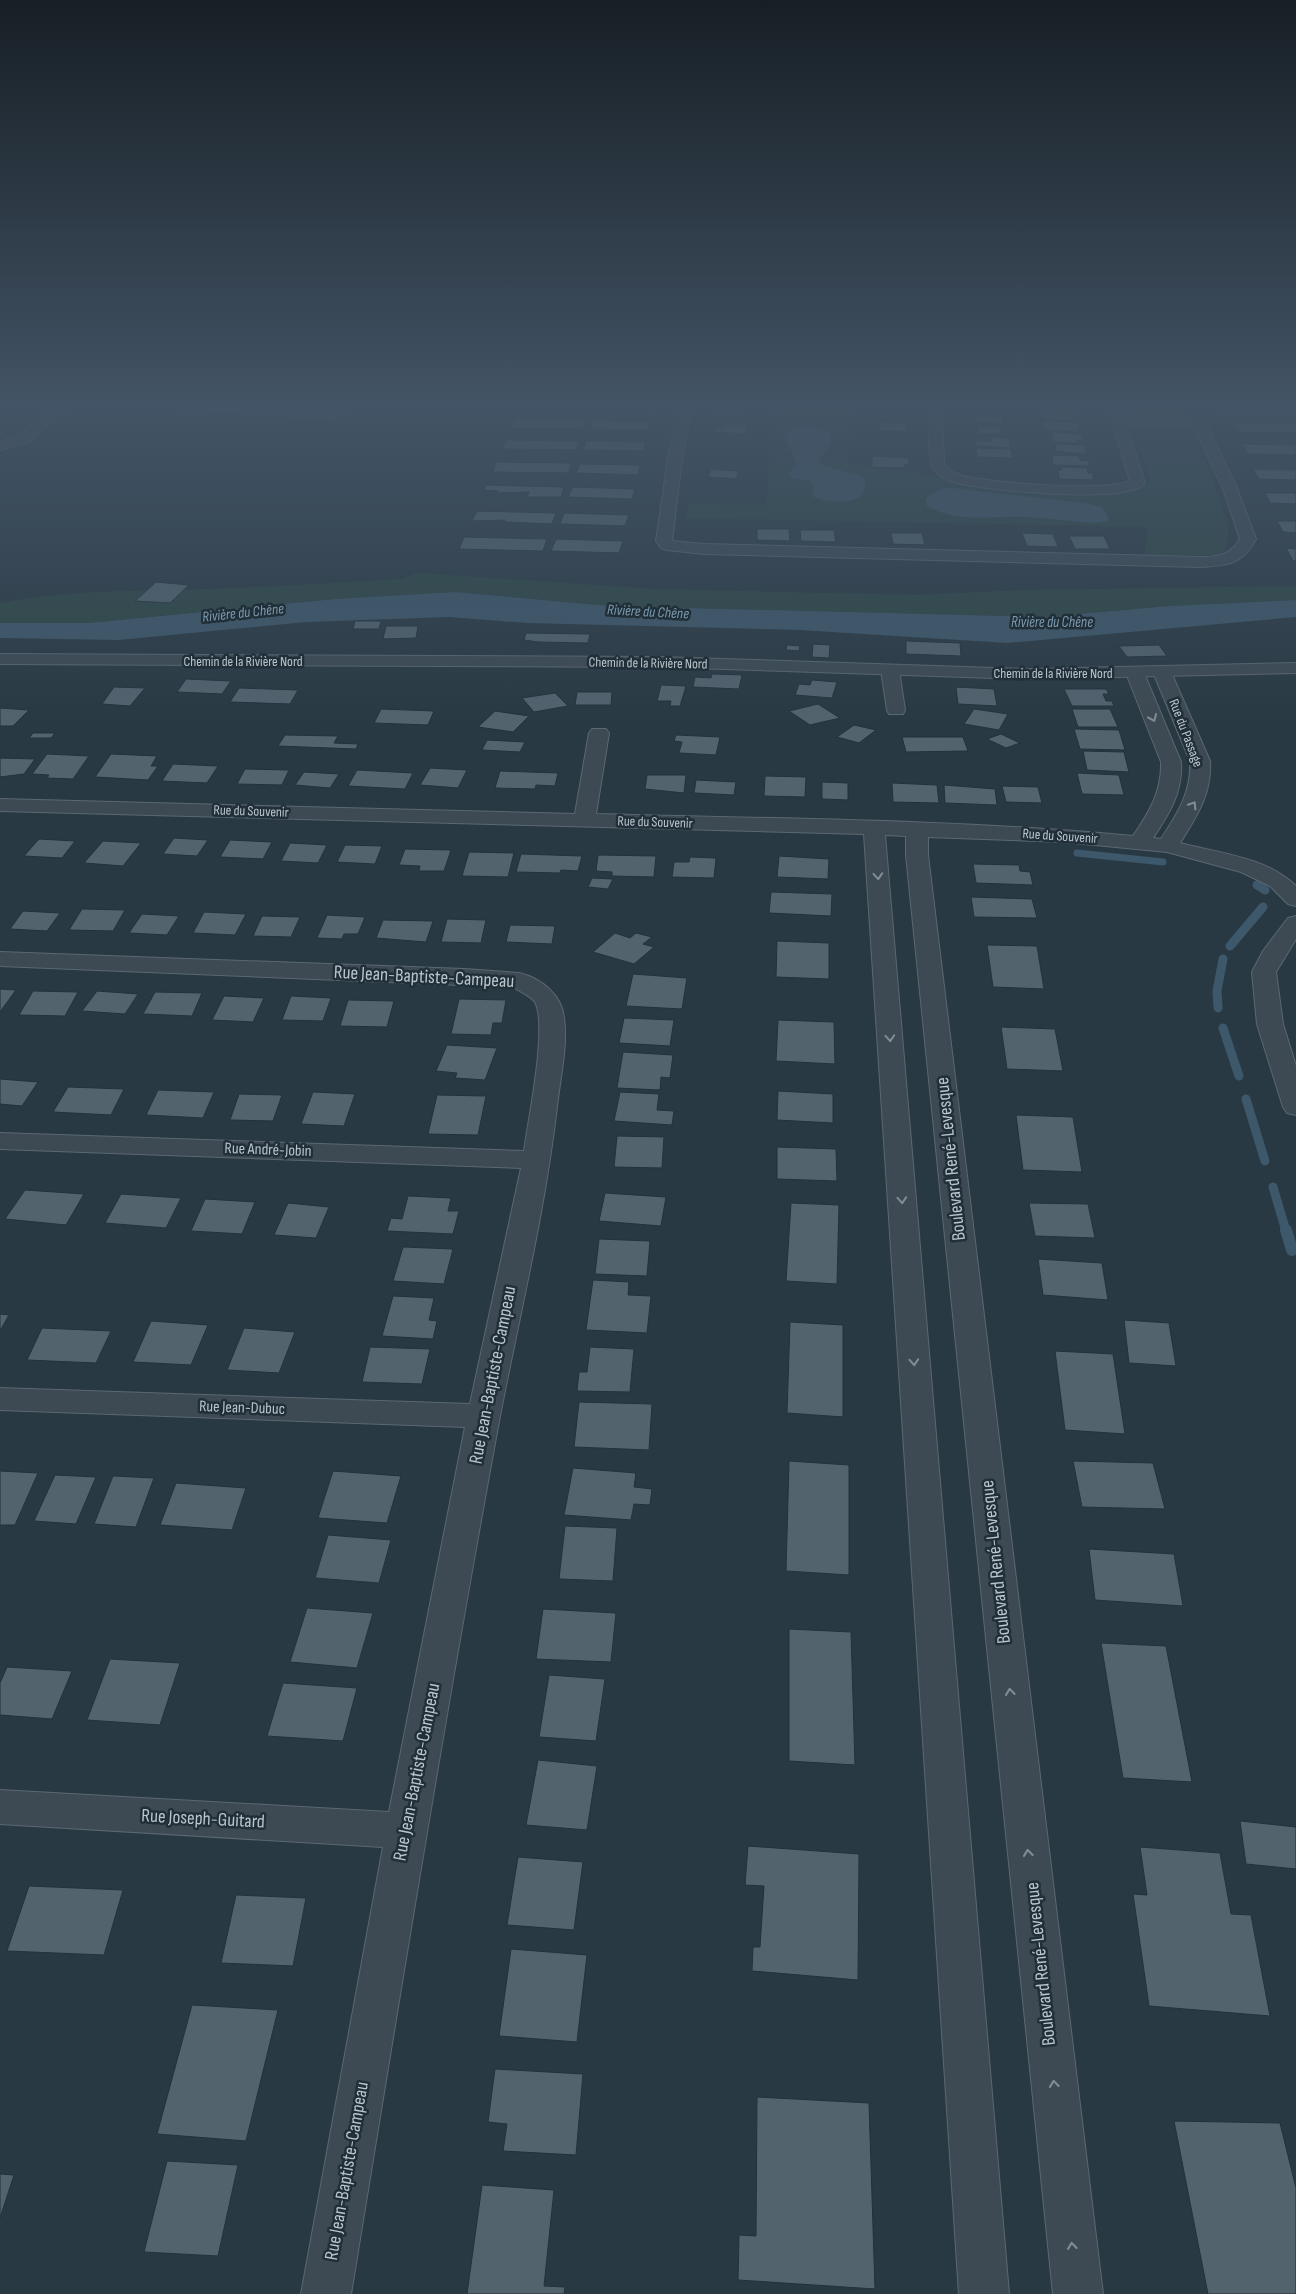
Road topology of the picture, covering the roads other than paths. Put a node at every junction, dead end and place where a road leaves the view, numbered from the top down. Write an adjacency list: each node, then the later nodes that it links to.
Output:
1 (667, 511): 2 (street)
2 (1238, 511)
3 (0, 658): 5 (street, Chemin de la Rivière Nord)
4 (1296, 668): 6 (street, Chemin de la Rivière Nord)
5 (890, 670): 7 (street, Chemin de la Rivière Nord); 8 (street)
6 (1162, 672): 7 (street, Chemin de la Rivière Nord); 15 (street, Rue du Passage, one-way to 6)
7 (1135, 673): 14 (street, Rue du Passage, one-way to 14)
8 (896, 710)
9 (599, 733): 11 (street)
10 (0, 804): 11 (street, Rue du Souvenir)
11 (585, 820): 12 (street, Rue du Souvenir)
12 (874, 828): 13 (street, Rue du Souvenir); 27 (street, one-way to 27)
13 (917, 829): 14 (street, Rue du Souvenir); 28 (street, Boulevard René-Levesque, one-way to 13)
14 (1139, 843): 15 (street, Rue du Souvenir)
15 (1167, 846): 16 (street, Rue du Souvenir)
16 (1296, 900)
17 (1296, 923): 19 (street)
18 (0, 959): 21 (street, Rue Jean-Baptiste-Campeau)
19 (1296, 1107)
20 (0, 1141): 21 (street, Rue André-Jobin)
21 (536, 1160): 23 (street, Rue Jean-Baptiste-Campeau)
22 (0, 1399): 23 (street, Rue Jean-Dubuc)
23 (484, 1416): 25 (street, Rue Jean-Baptiste-Campeau)
24 (0, 1807): 25 (street, Rue Joseph-Guitard)
25 (406, 1831): 26 (street, Rue Jean-Baptiste-Campeau)
26 (326, 2294)
27 (984, 2294)
28 (1078, 2294)

